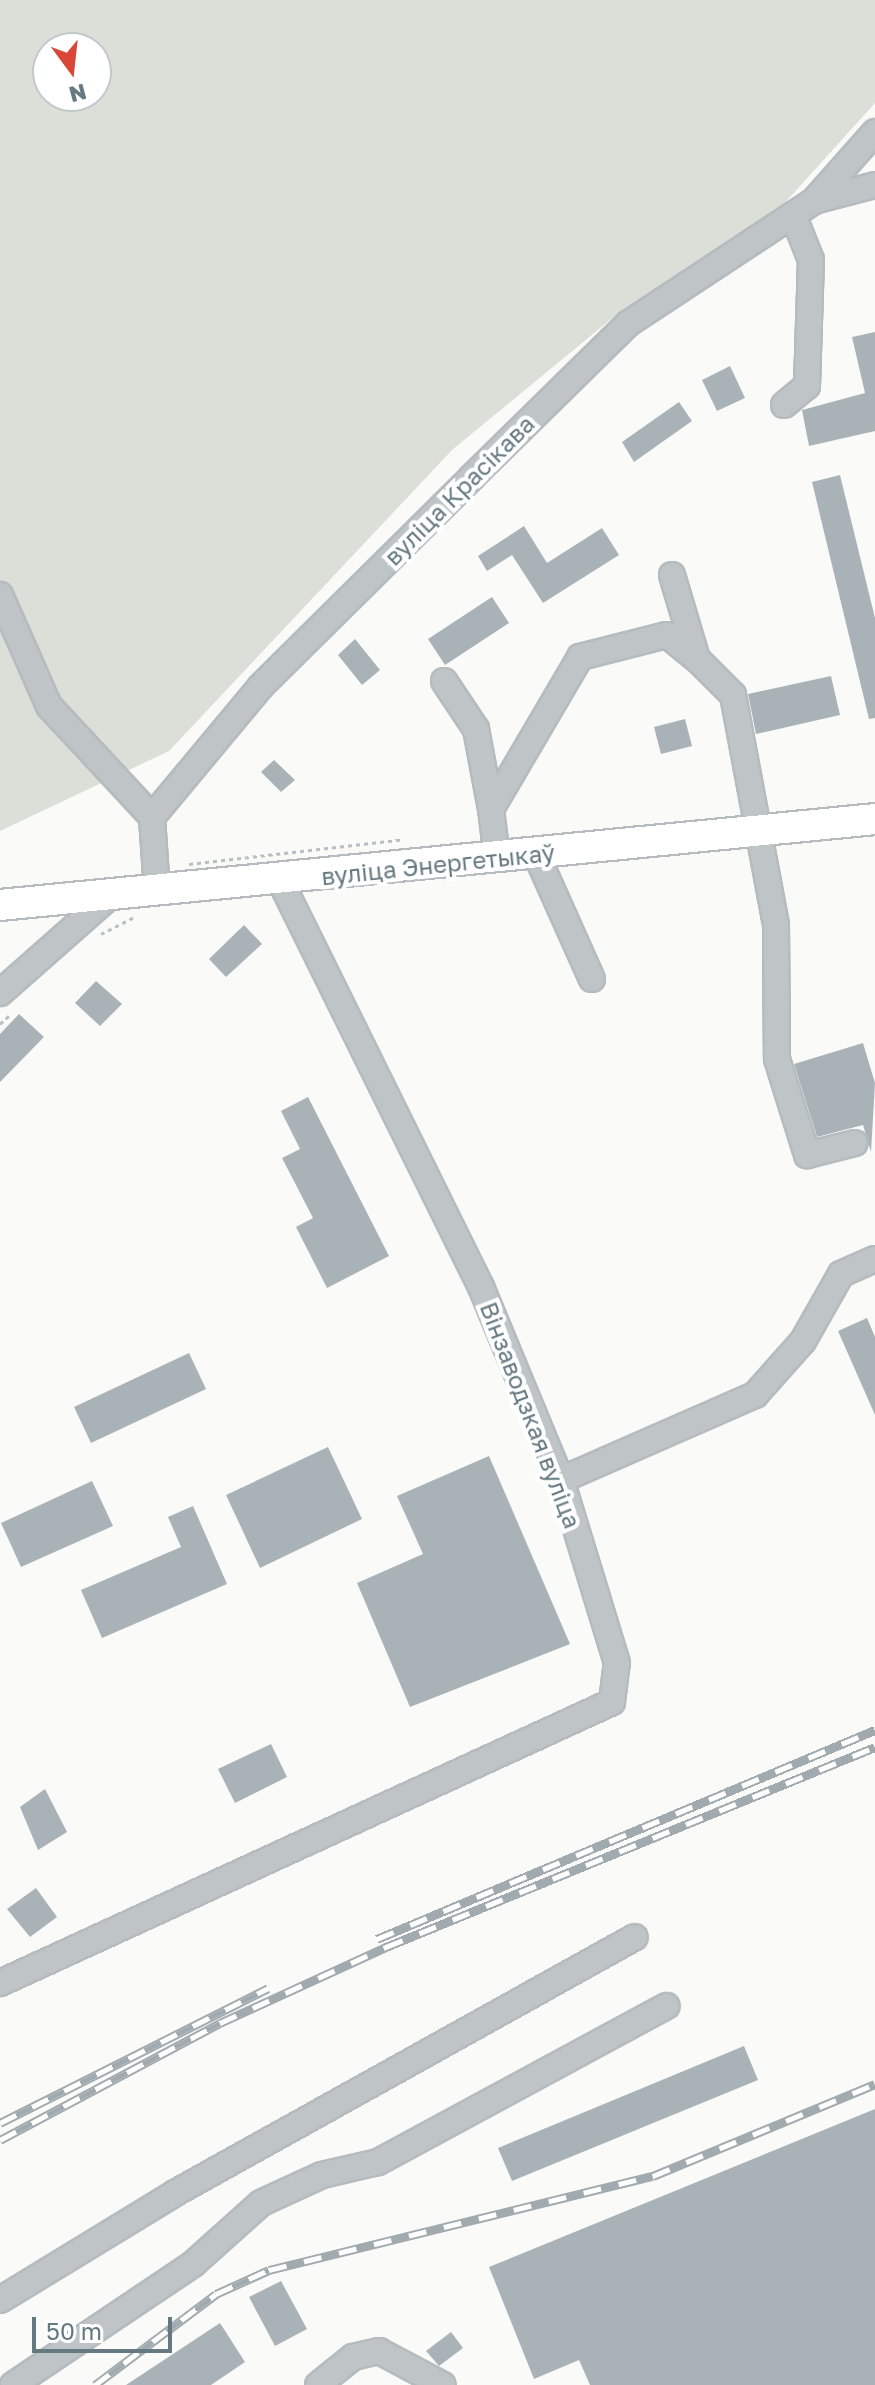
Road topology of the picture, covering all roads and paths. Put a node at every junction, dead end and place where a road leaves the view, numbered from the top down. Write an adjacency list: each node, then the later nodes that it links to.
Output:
1 (875, 132): 3 (street, вуліца Красікава)
2 (875, 185): 3 (street)
3 (814, 201): 4 (street, вуліца Красікава)
4 (795, 220): 5 (street); 11 (street, вуліца Красікава)
5 (784, 405)
6 (672, 575): 8 (street)
7 (0, 595): 11 (street)
8 (697, 659): 10 (street); 13 (street)
9 (444, 681): 10 (street)
10 (491, 809): 15 (street)
11 (152, 817): 17 (street)
12 (875, 819): 13 (main road, вуліца Энергетыкаў)
13 (763, 830): 14 (main road, вуліца Энергетыкаў); 22 (street)
14 (536, 854): 15 (main road, вуліца Энергетыкаў); 20 (street)
15 (497, 858): 16 (main road, вуліца Энергетыкаў)
16 (280, 880): 17 (main road, вуліца Энергетыкаў); 24 (street, Вінзаводзкая вуліца)
17 (157, 891): 18 (main road, вуліца Энергетыкаў)
18 (110, 896): 19 (main road, вуліца Энергетыкаў); 21 (street)
19 (0, 905)
20 (592, 979)
21 (0, 993)
22 (855, 1143)
23 (875, 1259): 24 (street)
24 (561, 1480): 26 (street, Вінзаводзкая вуліца)
25 (635, 1937): 28 (street)
26 (0, 1983)
27 (666, 2006): 29 (street)
28 (0, 2300)
29 (13, 2385)
30 (318, 2385): 31 (street)
31 (443, 2385)

